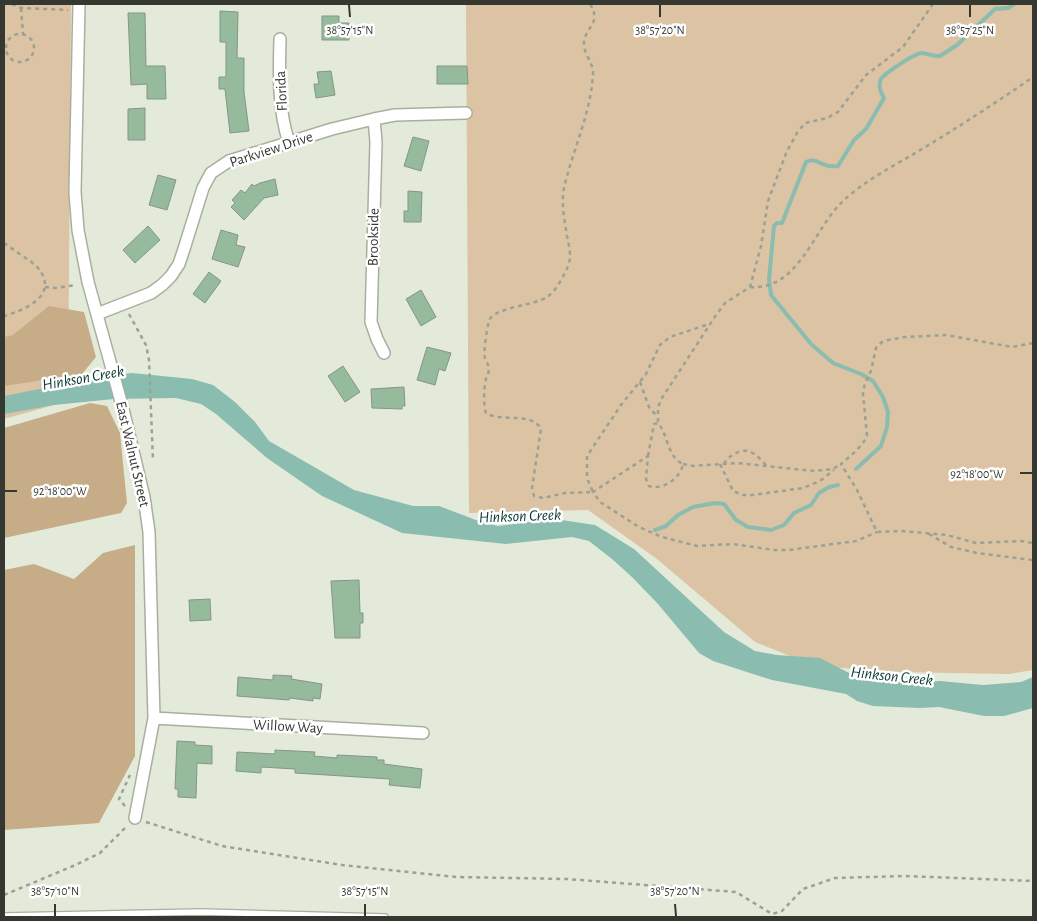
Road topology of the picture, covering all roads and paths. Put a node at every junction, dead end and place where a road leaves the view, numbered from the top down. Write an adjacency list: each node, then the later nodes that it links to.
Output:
1 (12, 4): 5 (path)
2 (590, 4): 32 (path)
3 (932, 4): 16 (path)
4 (79, 7): 5 (path); 14 (street, East Walnut Street)
5 (21, 8): 6 (path)
6 (23, 34): 8 (path); 8 (path)
7 (280, 39): 12 (street, Florida)
8 (5, 51)
9 (1033, 77): 16 (path)
10 (466, 113): 11 (street, Parkview Drive)
11 (374, 119): 12 (street, Parkview Drive); 22 (street, Brookside)
12 (289, 143): 17 (street, Parkview Drive)
13 (4, 243): 15 (path)
14 (88, 282): 15 (path); 18 (street, East Walnut Street)
15 (46, 287): 19 (path)
16 (750, 287): 20 (path)
17 (123, 304): 18 (street, Parkview Drive); 27 (path)
18 (97, 314): 37 (street, East Walnut Street)
19 (4, 316)
20 (709, 324): 23 (path); 24 (path)
21 (1033, 343): 30 (path)
22 (384, 353)
23 (640, 382): 24 (path); 32 (path)
24 (657, 417): 25 (path)
25 (658, 423): 26 (path); 28 (path)
26 (648, 456): 28 (path); 32 (path)
27 (153, 461)
28 (683, 464): 29 (path)
29 (722, 464): 30 (path); 31 (path); 31 (path)
30 (840, 464): 31 (path); 33 (path)
31 (768, 467)
32 (593, 492): 33 (path)
33 (877, 532): 34 (path)
34 (929, 534): 35 (path); 36 (path)
35 (1033, 543)
36 (1033, 560)
37 (154, 718): 38 (street, Willow Way); 40 (street, East Walnut Street)
38 (422, 733)
39 (131, 773): 40 (path)
40 (135, 818): 41 (path); 42 (path)
41 (1033, 881)
42 (4, 895)
43 (4, 916): 44 (lane)
44 (384, 917)

